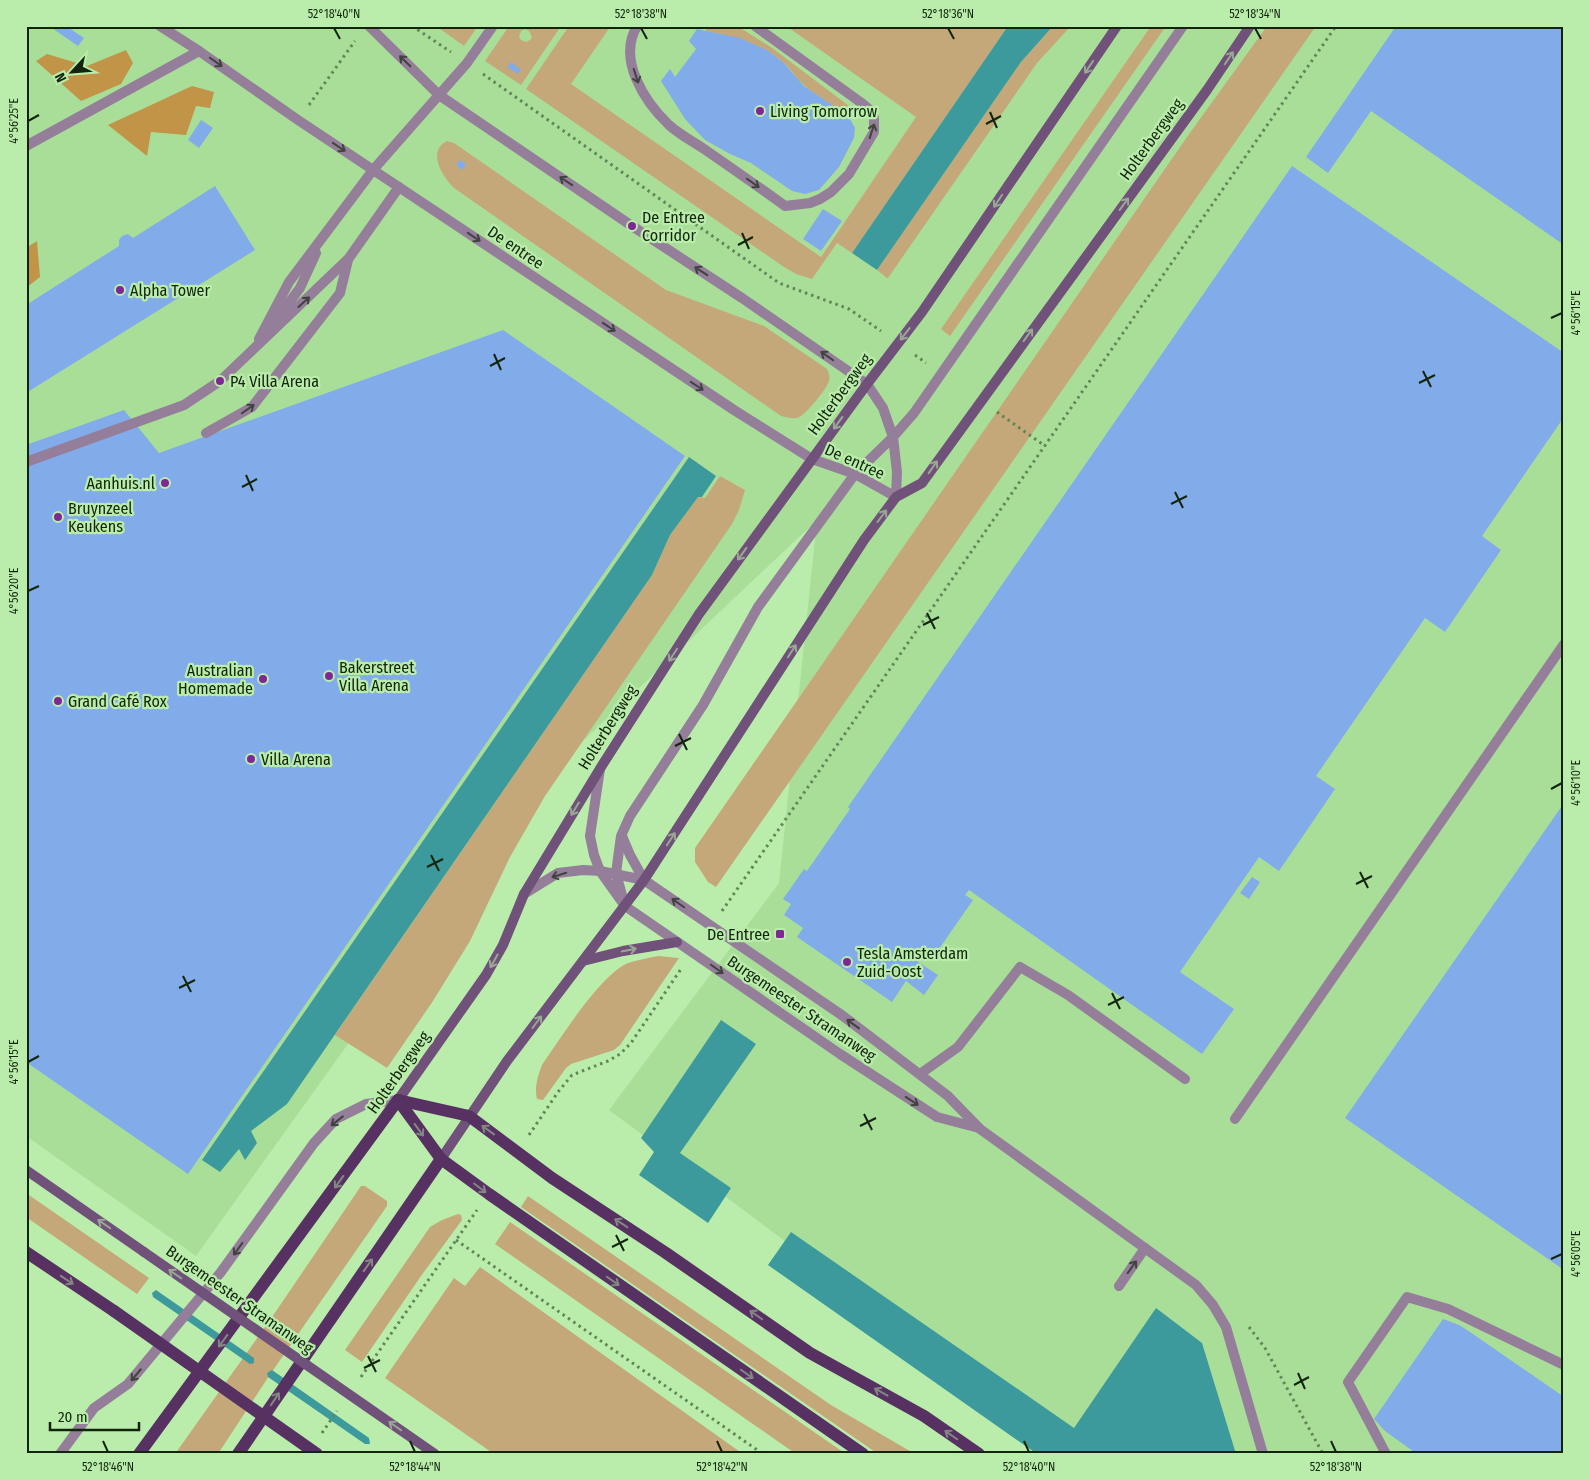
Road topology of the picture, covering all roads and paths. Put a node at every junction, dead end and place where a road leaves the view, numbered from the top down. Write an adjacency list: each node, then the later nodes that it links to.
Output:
1 (160, 26): 12 (street, De entree)
2 (369, 26): 14 (street, De entree, one-way to 2)
3 (412, 26): 13 (path)
4 (493, 26): 13 (street)
5 (755, 26): 10 (street, one-way to 5)
6 (1117, 26): 20 (main road, Holterbergweg, one-way to 20)
7 (1182, 26): 22 (street)
8 (1250, 26): 24 (main road, Holterbergweg, one-way to 8)
9 (1336, 26): 27 (path)
10 (635, 27)
11 (360, 34): 15 (path)
12 (199, 51): 15 (street, De entree, one-way to 15); 16 (street)
13 (467, 63): 14 (street); 20 (path)
14 (439, 95): 17 (street); 23 (street, De entree, one-way to 14)
15 (298, 120): 17 (street, De entree, one-way to 17)
16 (26, 146)
17 (373, 170): 18 (street, De entree); 21 (street)
18 (399, 187): 19 (street); 28 (street, De entree, one-way to 28)
19 (349, 258): 21 (street, one-way to 19); 25 (street, one-way to 19)
20 (898, 343): 22 (path); 23 (main road, Holterbergweg)
21 (255, 346): 29 (street)
22 (942, 374): 26 (street)
23 (867, 384): 26 (street, De entree); 28 (main road, Holterbergweg, one-way to 28)
24 (980, 400): 27 (path); 31 (main road, Holterbergweg, one-way to 24)
25 (206, 433)
26 (893, 437): 30 (street); 31 (street, De entree)
27 (1045, 446): 40 (path)
28 (812, 459): 30 (street, De entree); 33 (main road, Holterbergweg, one-way to 33)
29 (26, 462)
30 (854, 474): 31 (street, De entree); 34 (street)
31 (896, 497): 37 (main road, Holterbergweg, one-way to 31)
32 (1564, 644): 48 (street)
33 (601, 767): 35 (street, Burgemeester Stramanweg); 38 (main road, Holterbergweg, one-way to 38)
34 (621, 836): 36 (street); 37 (street)
35 (600, 870): 36 (street, Burgemeester Stramanweg); 38 (street, Burgemeester Stramanweg, one-way to 38); 39 (street, Burgemeester Stramanweg)
36 (616, 873): 37 (street, Burgemeester Stramanweg); 39 (street)
37 (644, 880): 39 (main road, Holterbergweg); 40 (street, Burgemeester Stramanweg, one-way to 37)
38 (524, 894): 46 (main road, Holterbergweg, one-way to 46)
39 (625, 906): 41 (street, Burgemeester Stramanweg); 43 (main road, Holterbergweg)
40 (711, 926): 44 (street, Burgemeester Stramanweg, one-way to 40)
41 (676, 942): 42 (street, Burgemeester Stramanweg); 43 (main road, one-way to 41)
42 (693, 953): 49 (street, Burgemeester Stramanweg, one-way to 49); 50 (path)
43 (583, 961): 47 (main road, Holterbergweg, one-way to 43)
44 (920, 1074): 45 (street); 49 (street, Burgemeester Stramanweg)
45 (1185, 1079)
46 (398, 1100): 47 (main road); 51 (main road, one-way to 51); 63 (street, one-way to 63); 64 (main road, Holterbergweg, one-way to 64)
47 (469, 1116): 51 (main road, Holterbergweg); 70 (main road, one-way to 47)
48 (1235, 1119)
49 (980, 1128): 55 (street, Burgemeester Stramanweg)
50 (527, 1137)
51 (441, 1160): 53 (main road, one-way to 53); 65 (main road, Holterbergweg, one-way to 51)
52 (26, 1170): 67 (main road, Burgemeester Stramanweg, one-way to 52, bridge)
53 (489, 1194): 54 (path); 69 (main road, one-way to 69)
54 (456, 1240): 60 (path); 68 (path)
55 (1145, 1248): 57 (street, one-way to 55); 71 (street, Burgemeester Stramanweg)
56 (26, 1252): 66 (main road, one-way to 66, bridge)
57 (1119, 1286)
58 (1247, 1325): 72 (path)
59 (1564, 1366): 73 (street)
60 (357, 1383)
61 (341, 1406): 62 (path)
62 (319, 1438)
63 (60, 1454)
64 (139, 1454)
65 (238, 1454)
66 (317, 1454)
67 (435, 1454)
68 (763, 1454)
69 (862, 1454)
70 (979, 1454)
71 (1263, 1454)
72 (1323, 1454)
73 (1386, 1454)

